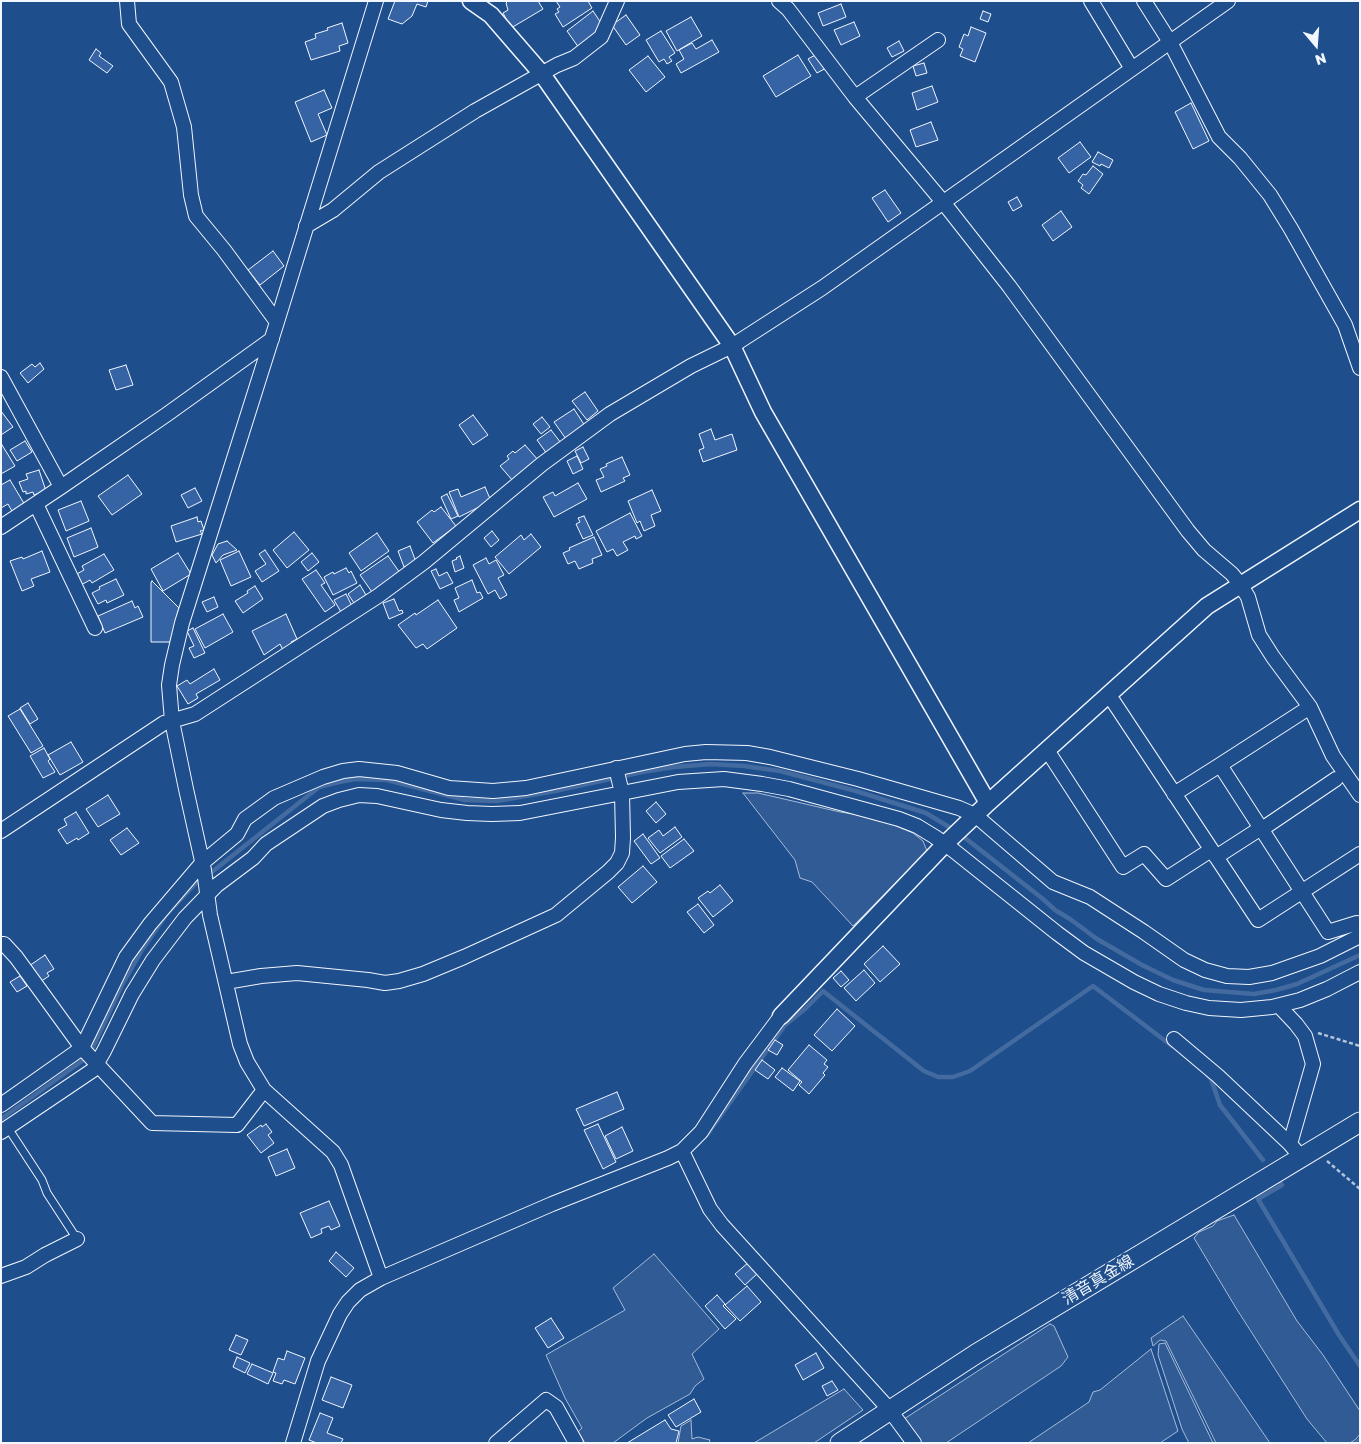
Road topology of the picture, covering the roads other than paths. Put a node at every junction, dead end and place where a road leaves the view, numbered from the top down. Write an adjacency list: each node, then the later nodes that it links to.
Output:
1 (127, 1): 16 (street)
2 (376, 1): 15 (street)
3 (471, 1): 12 (street)
4 (779, 1): 13 (street)
5 (1091, 1): 11 (street)
6 (1144, 1): 10 (street)
7 (1228, 1): 10 (street)
8 (614, 3): 12 (street)
9 (938, 40): 13 (street)
10 (1170, 42): 11 (street); 19 (street)
11 (1132, 69): 14 (street)
12 (542, 74): 15 (street); 18 (street)
13 (855, 97): 14 (street)
14 (943, 202): 18 (street); 25 (street)
15 (306, 226): 16 (street)
16 (277, 322): 17 (street)
17 (272, 339): 21 (street); 29 (street)
18 (732, 346): 29 (street); 36 (street)
19 (1360, 368)
20 (1, 377): 21 (street)
21 (61, 487): 22 (street)
22 (36, 504): 24 (street); 26 (street)
23 (1360, 510): 25 (street)
24 (1, 527)
25 (1240, 584): 27 (street); 28 (street)
26 (95, 628)
27 (1108, 694): 30 (street); 34 (street)
28 (1307, 709): 31 (street); 35 (street)
29 (172, 720): 39 (street); 43 (street)
30 (1047, 750): 36 (street); 41 (street)
31 (1220, 765): 34 (street); 38 (street)
32 (1336, 778): 38 (street)
33 (619, 779): 37 (street); 40 (street); 43 (street); 44 (street); 50 (street)
34 (1174, 794): 41 (street)
35 (1360, 795)
36 (988, 804): 37 (street)
37 (971, 819): 40 (street); 47 (street)
38 (1261, 829): 41 (street); 45 (street)
39 (1, 831)
40 (948, 841): 51 (street); 52 (street)
41 (1214, 853): 45 (street)
42 (1360, 854): 45 (street)
43 (203, 866): 44 (street); 54 (street)
44 (206, 890): 50 (street); 54 (street)
45 (1302, 892): 46 (street)
46 (1360, 924)
47 (1360, 936)
48 (1, 944): 54 (street)
49 (1360, 972): 51 (street)
50 (226, 982): 55 (street)
51 (1279, 1006): 59 (street)
52 (781, 1016): 60 (street)
53 (1174, 1039): 59 (street)
54 (90, 1056): 55 (street); 56 (street); 58 (street)
55 (264, 1090): 63 (street)
56 (1, 1105)
57 (1360, 1122): 59 (main road, 清音真金線)
58 (4, 1129): 61 (lane)
59 (1302, 1150): 64 (main road, 清音真金線)
60 (682, 1151): 63 (street); 64 (street)
61 (77, 1239): 62 (street)
62 (1, 1276)
63 (381, 1278): 65 (street)
64 (889, 1409): 68 (main road, 清音真金線); 69 (street)
65 (293, 1443)
66 (496, 1443): 67 (street)
67 (576, 1443)
68 (840, 1443)
69 (914, 1443)

